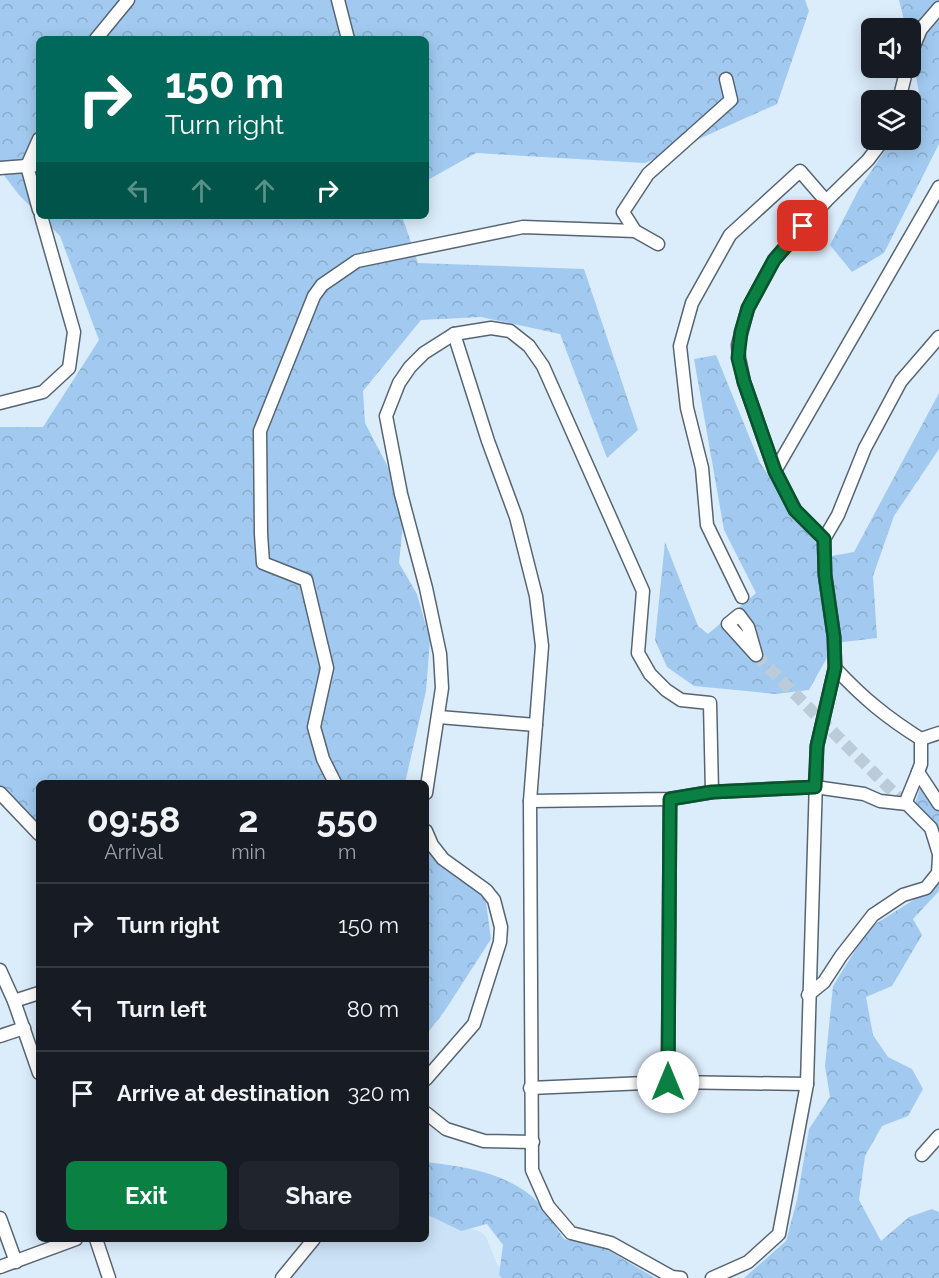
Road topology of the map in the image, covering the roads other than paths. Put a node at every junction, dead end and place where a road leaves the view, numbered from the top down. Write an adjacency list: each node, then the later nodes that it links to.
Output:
1 (128, 0): 5 (street)
2 (338, 0): 6 (street)
3 (939, 8): 4 (street)
4 (921, 29)
5 (98, 36)
6 (347, 36)
7 (726, 79): 15 (street)
8 (876, 150): 13 (street)
9 (33, 165): 10 (street); 12 (street)
10 (0, 168)
11 (939, 187): 20 (street)
12 (36, 188)
13 (826, 201): 20 (street); 22 (street)
14 (42, 219): 19 (street)
15 (635, 231): 16 (street); 29 (street)
16 (658, 244)
17 (454, 334): 24 (street); 25 (street); 32 (street)
18 (939, 338): 21 (street)
19 (0, 403)
20 (775, 471): 21 (street)
21 (824, 539): 23 (street)
22 (742, 597)
23 (835, 668): 27 (street); 31 (street)
24 (439, 717): 25 (street); 30 (street)
25 (536, 725): 35 (street)
26 (939, 733): 27 (street)
27 (921, 739): 28 (street)
28 (918, 772): 36 (street); 37 (street)
29 (334, 780)
30 (428, 780)
31 (815, 787): 32 (street); 36 (street); 43 (street)
32 (712, 792): 34 (street)
33 (0, 793): 38 (street)
34 (670, 799): 35 (street); 49 (street)
35 (530, 801): 51 (street)
36 (907, 804): 40 (street)
37 (939, 804)
38 (36, 831)
39 (429, 838): 48 (street)
40 (939, 856): 43 (street)
41 (0, 970): 44 (street)
42 (36, 994): 44 (street)
43 (808, 995): 50 (street)
44 (14, 1001): 45 (street)
45 (24, 1028): 46 (street); 47 (street)
46 (0, 1036)
47 (36, 1064)
48 (429, 1075)
49 (668, 1082): 50 (street); 51 (street)
50 (807, 1084): 65 (street)
51 (530, 1088): 54 (street)
52 (429, 1115): 54 (street)
53 (939, 1136): 55 (street)
54 (533, 1142): 64 (street)
55 (922, 1155)
56 (0, 1218): 60 (street)
57 (68, 1242): 60 (street)
58 (97, 1242): 62 (street)
59 (312, 1242): 63 (street)
60 (16, 1262): 61 (street)
61 (0, 1267)
62 (109, 1278)
63 (282, 1278)
64 (681, 1278)
65 (712, 1278)

